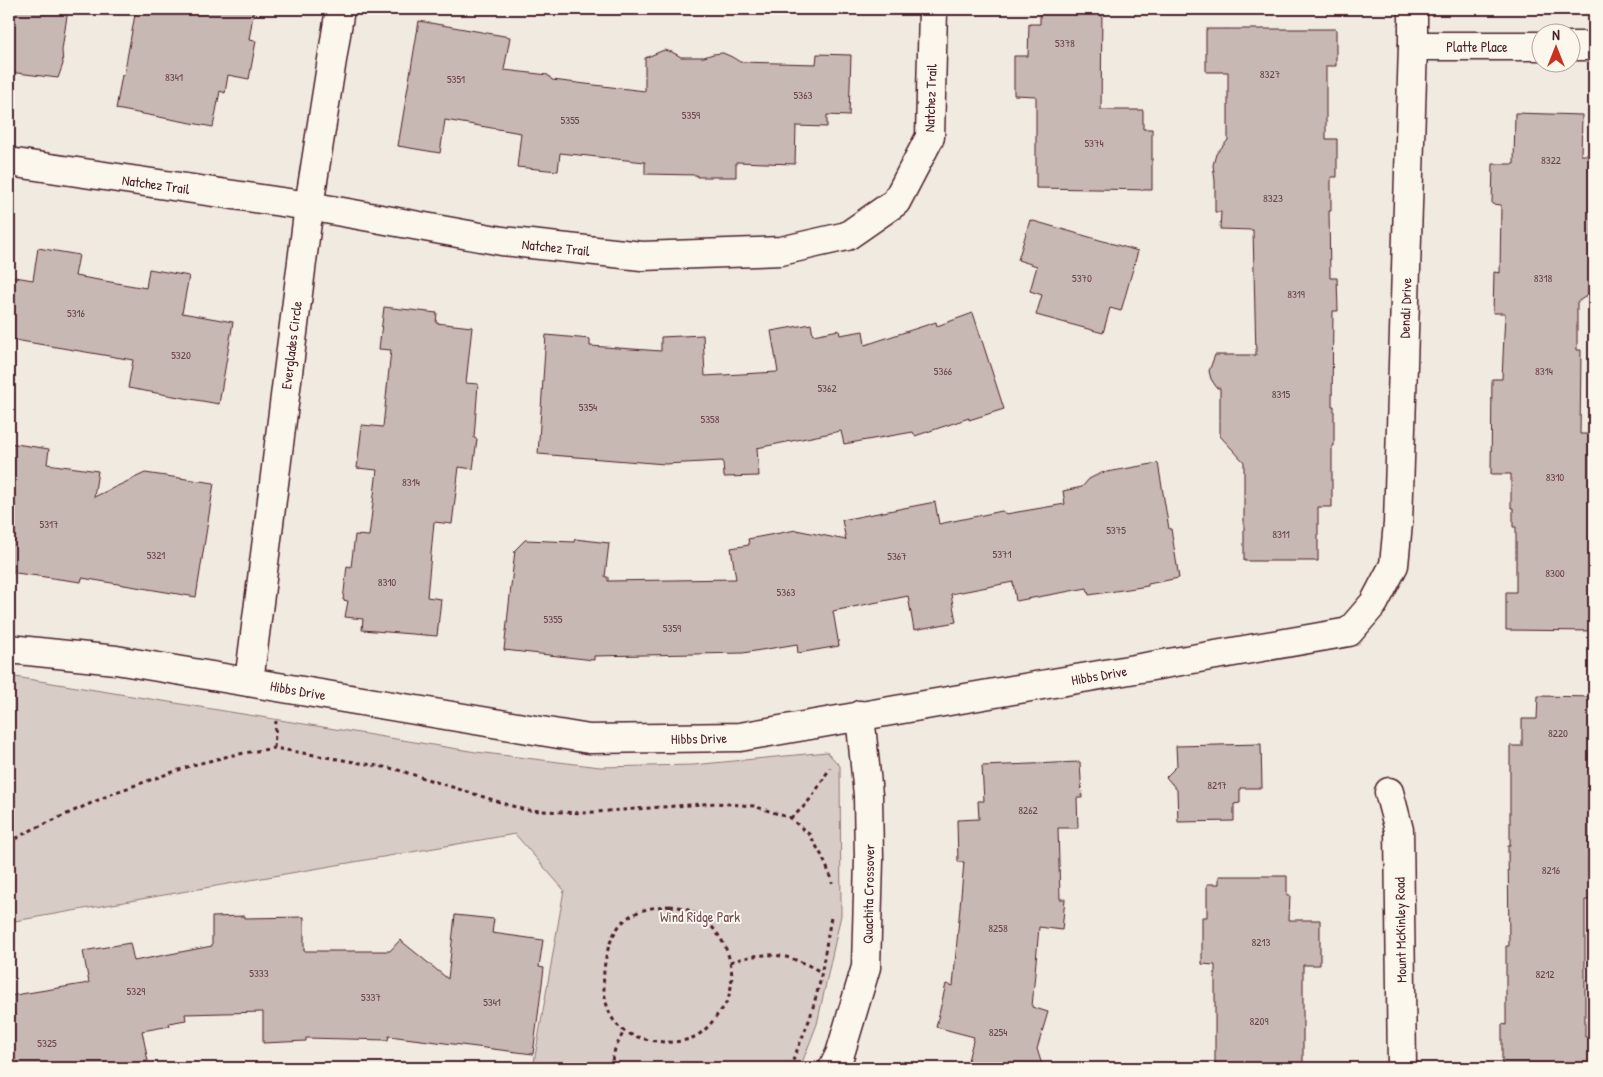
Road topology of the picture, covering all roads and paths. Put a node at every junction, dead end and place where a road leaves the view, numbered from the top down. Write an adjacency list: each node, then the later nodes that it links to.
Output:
1 (340, 9): 9 (street, Everglades Circle)
2 (933, 9): 9 (street, Natchez Trail)
3 (1413, 9): 4 (street, Denali Drive)
4 (1413, 46): 5 (street, Platte Place); 10 (street, Denali Drive)
5 (1530, 46)
6 (1580, 46): 7 (street)
7 (1594, 46)
8 (9, 162): 9 (street, Natchez Trail)
9 (309, 206): 12 (street, Everglades Circle)
10 (1374, 603): 14 (street, Hibbs Drive)
11 (9, 649): 12 (street, Hibbs Drive)
12 (248, 682): 14 (street, Hibbs Drive)
13 (276, 714): 15 (path)
14 (860, 715): 27 (street, Quachita Crossover)
15 (274, 748): 18 (path); 19 (path)
16 (832, 764): 18 (path)
17 (1388, 792): 28 (street, Mount McKinley Road)
18 (790, 818): 20 (path)
19 (9, 843)
20 (832, 886)
21 (832, 913): 23 (path)
22 (730, 962): 23 (path); 24 (path); 24 (path)
23 (821, 972): 26 (path)
24 (624, 1031): 25 (path)
25 (610, 1068)
26 (790, 1068)
27 (833, 1068)
28 (1402, 1068)

